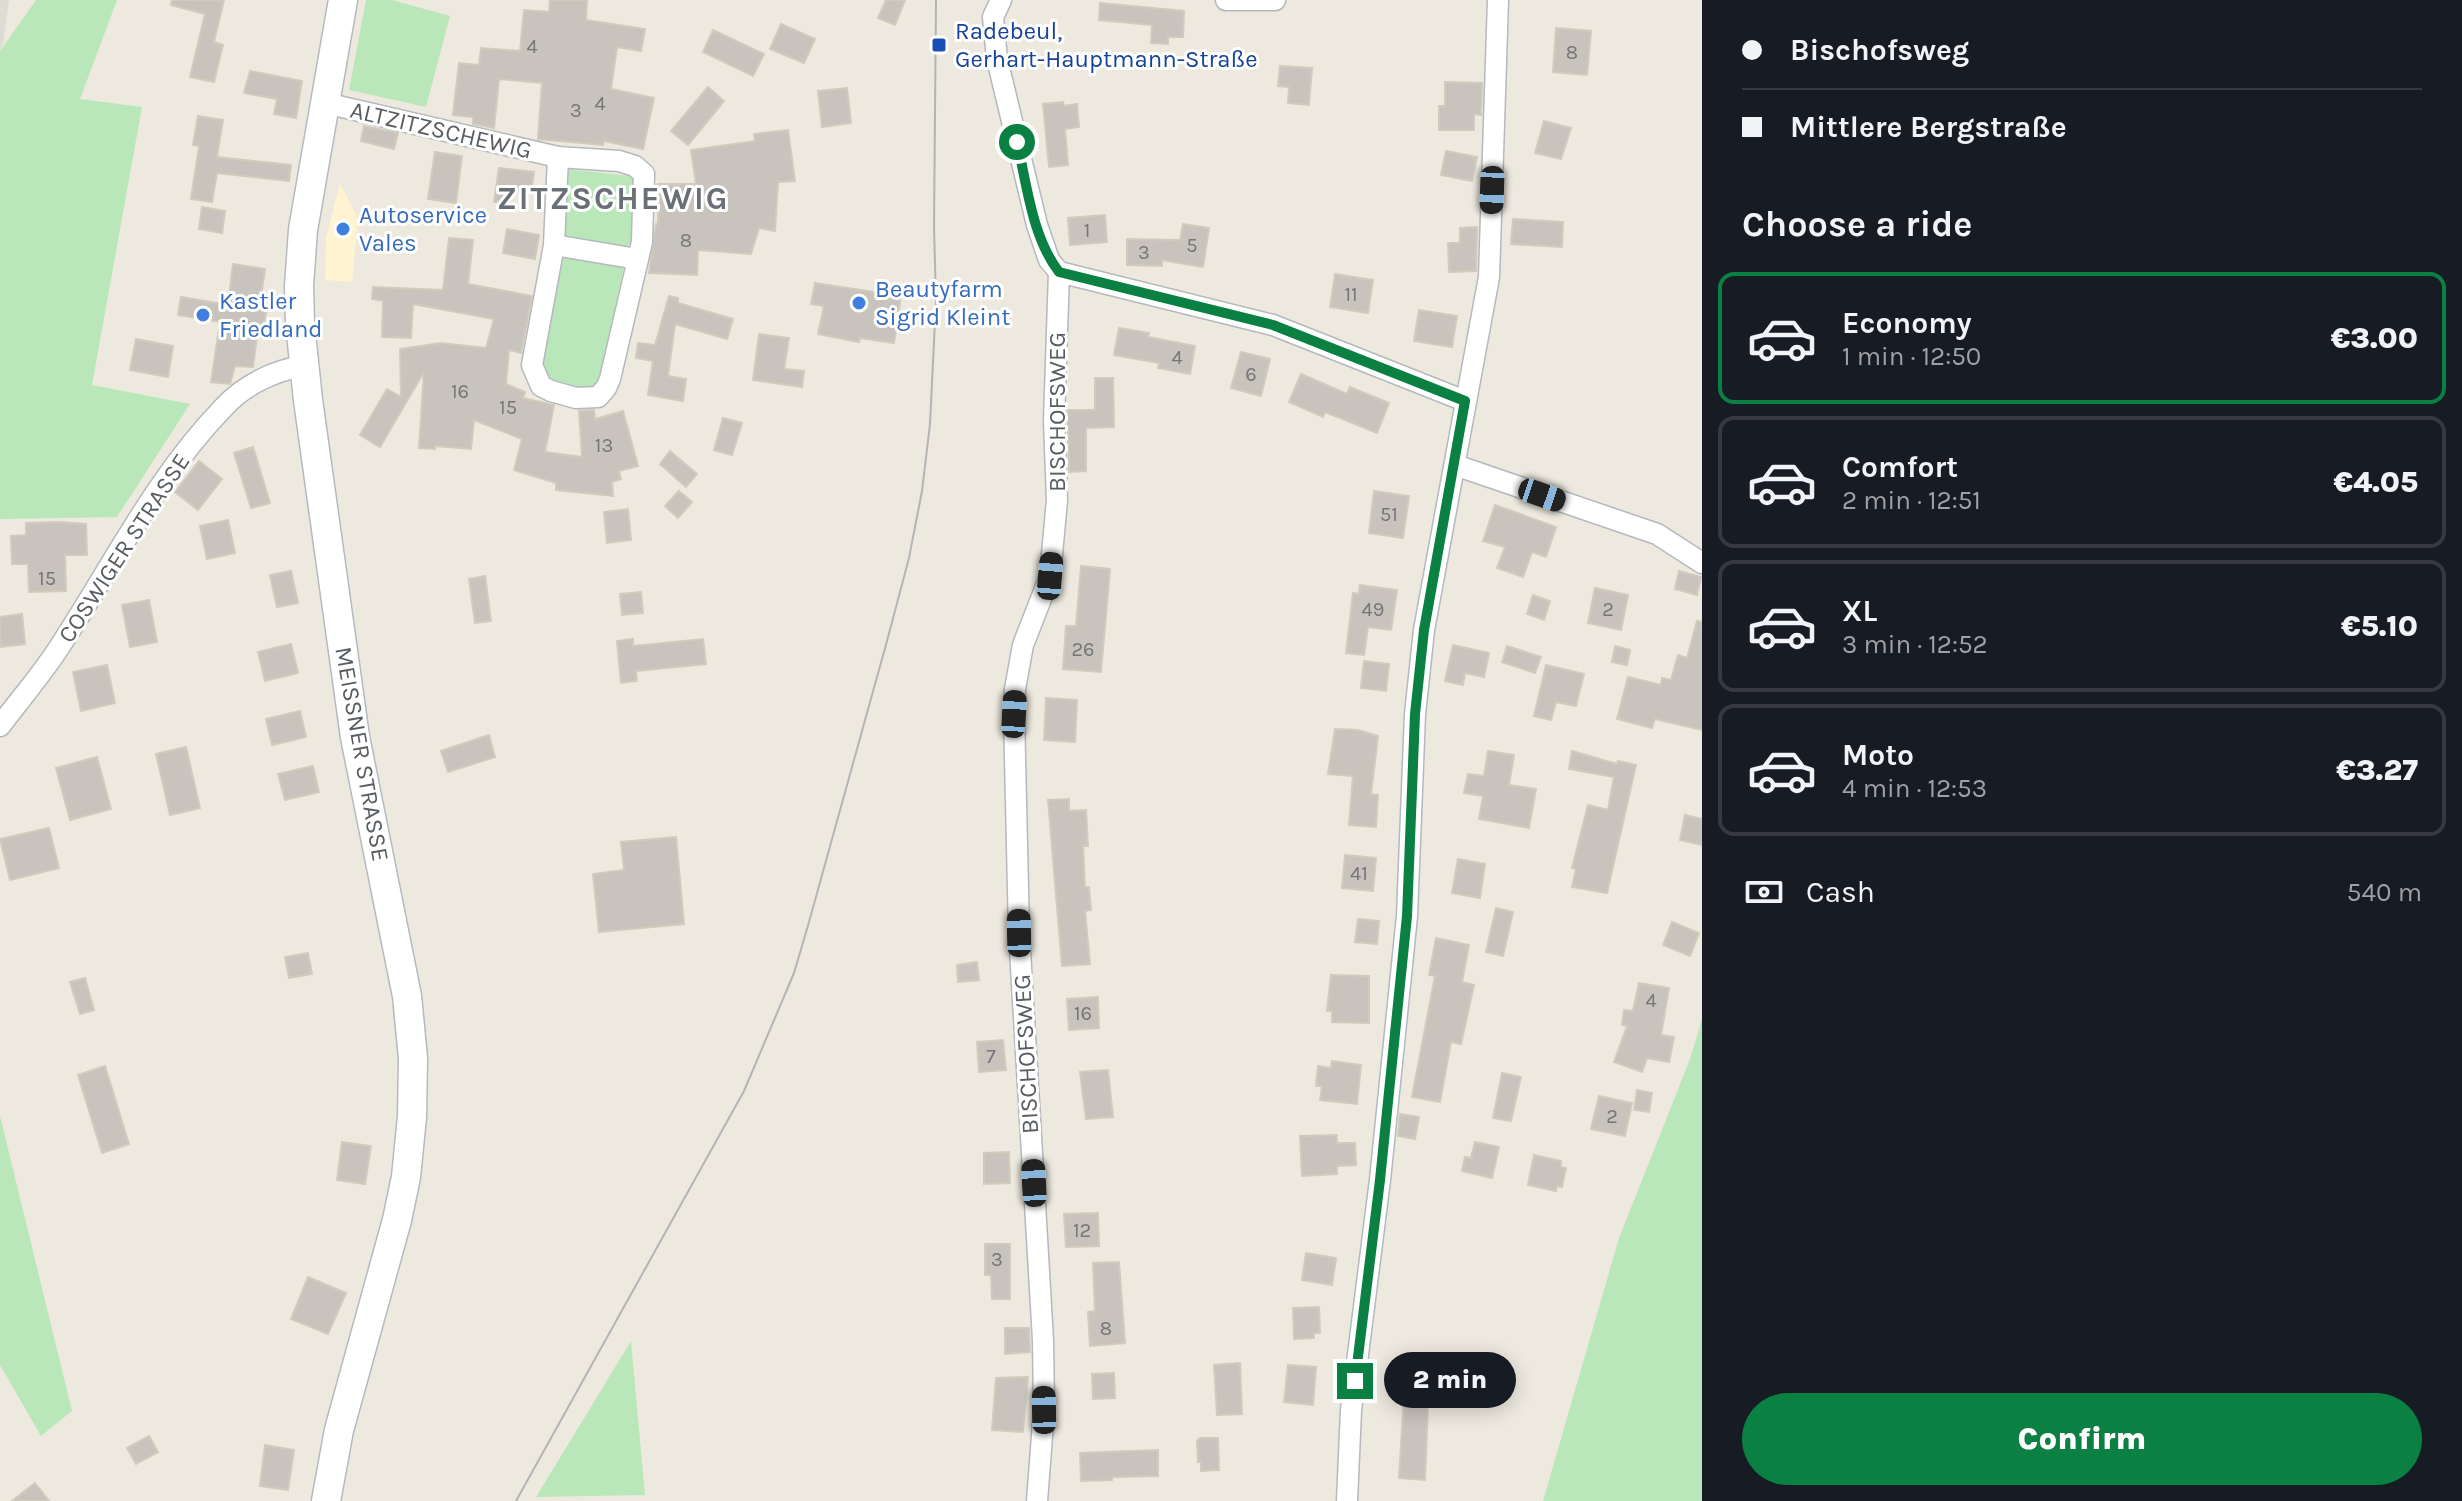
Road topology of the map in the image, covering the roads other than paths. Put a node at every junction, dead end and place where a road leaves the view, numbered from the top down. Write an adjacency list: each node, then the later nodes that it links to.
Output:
1 (343, 0): 6 (main road, MEISSNER STRASSE)
2 (1001, 0): 10 (street, BISCHOFSWEG)
3 (1226, 0): 4 (street)
4 (1275, 0)
5 (1498, 0): 12 (street)
6 (325, 103): 7 (street, ALTZITZSCHEWIG); 11 (main road, MEISSNER STRASSE)
7 (558, 157): 8 (street, ALTZITZSCHEWIG); 9 (street, ALTZITZSCHEWIG)
8 (554, 245): 9 (street); 9 (street, ALTZITZSCHEWIG)
9 (637, 259)
10 (1059, 272): 12 (street); 17 (street, BISCHOFSWEG)
11 (304, 366): 15 (street, COSWIGER STRASSE); 16 (main road, MEISSNER STRASSE)
12 (1465, 401): 13 (street)
13 (1455, 465): 14 (street); 18 (street)
14 (1702, 563)
15 (0, 726)
16 (326, 1501)
17 (1037, 1501)
18 (1347, 1501)

